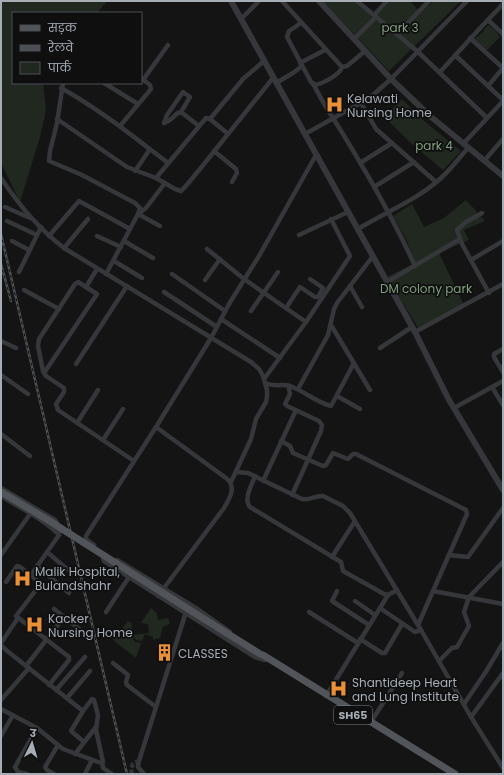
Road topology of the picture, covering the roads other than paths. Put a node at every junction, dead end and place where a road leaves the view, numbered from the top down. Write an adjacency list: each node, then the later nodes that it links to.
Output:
1 (231, 1): 11 (street)
2 (259, 1): 11 (street)
3 (282, 1): 13 (street)
4 (319, 1): 17 (street)
5 (357, 1): 10 (street)
6 (387, 1): 10 (street)
7 (429, 1): 14 (street)
8 (466, 1): 20 (street)
9 (503, 4): 12 (street)
10 (375, 16): 14 (street); 17 (street)
11 (241, 19): 23 (street)
12 (488, 20): 15 (street); 16 (street)
13 (301, 23): 19 (street); 24 (street)
14 (397, 34): 20 (street)
15 (503, 34)
16 (470, 38): 22 (street); 26 (street)
17 (354, 39): 21 (street)
18 (168, 45): 28 (street)
19 (325, 50): 24 (street); 25 (street)
20 (417, 51): 27 (street); 29 (street)
21 (365, 52): 25 (street); 29 (street)
22 (455, 55): 27 (street); 34 (street)
23 (264, 61): 30 (street); 39 (street)
24 (301, 64): 30 (street); 32 (street)
25 (342, 67): 32 (street)
26 (503, 68): 34 (street)
27 (440, 72): 41 (street)
28 (142, 79): 37 (street)
29 (391, 79): 36 (street); 49 (street)
30 (274, 80): 45 (street); 46 (street)
31 (106, 84): 37 (street)
32 (312, 84): 40 (street)
33 (62, 86): 42 (street); 43 (street)
34 (488, 86): 35 (street)
35 (503, 100): 41 (street)
36 (361, 103): 40 (street); 48 (street)
37 (138, 104): 43 (street)
38 (181, 112): 38 (street); 44 (street)
39 (210, 118): 44 (street); 45 (street)
40 (334, 118): 46 (street); 56 (street)
41 (487, 118): 49 (street)
42 (58, 119): 57 (street); 69 (street)
43 (120, 126): 50 (street)
44 (199, 126): 55 (street)
45 (228, 134): 51 (street)
46 (305, 134): 52 (street)
47 (502, 142): 53 (street)
48 (392, 143): 54 (street); 56 (street)
49 (465, 146): 53 (street); 62 (street)
50 (150, 149): 55 (street); 57 (street)
51 (214, 151): 61 (street); 63 (street)
52 (316, 155): 66 (street); 102 (street)
53 (484, 161): 58 (street)
54 (414, 162): 62 (street); 64 (street)
55 (168, 163): 60 (street)
56 (360, 163): 64 (street)
57 (135, 171): 60 (street)
58 (503, 176)
59 (1, 178): 71 (street)
60 (156, 178): 63 (street)
61 (232, 182)
62 (436, 182): 67 (street)
63 (165, 183): 69 (street)
64 (374, 188): 67 (street)
65 (5, 207): 71 (street)
66 (348, 212): 70 (street); 77 (street)
67 (388, 212): 77 (street); 95 (street)
68 (482, 213): 82 (street)
69 (138, 214): 74 (street); 76 (street)
70 (331, 219): 79 (street); 120 (street)
71 (34, 220): 75 (street)
72 (88, 220): 87 (street)
73 (6, 221): 78 (street)
74 (160, 226)
75 (41, 227): 78 (street); 80 (street)
76 (130, 229): 80 (street); 84 (street)
77 (358, 229): 90 (street)
78 (37, 235): 89 (street)
79 (298, 235)
80 (49, 236): 87 (street)
81 (97, 236): 86 (street)
82 (460, 239): 94 (street); 95 (street)
83 (12, 241): 89 (street)
84 (124, 241): 86 (street); 91 (street)
85 (503, 241): 94 (street)
86 (121, 247): 93 (street)
87 (64, 248): 96 (street)
88 (207, 249): 92 (street)
89 (30, 250): 97 (street)
90 (373, 256): 105 (street); 109 (street)
91 (153, 258)
92 (220, 259): 102 (street); 104 (street)
93 (114, 260): 99 (street); 101 (street)
94 (471, 260): 113 (street)
95 (415, 266): 105 (street)
96 (97, 269): 99 (street); 107 (street)
97 (19, 272)
98 (278, 272): 112 (street)
99 (106, 274): 108 (street)
100 (172, 274): 117 (street)
101 (142, 278)
102 (244, 279): 112 (street); 117 (street)
103 (310, 279): 115 (street)
104 (205, 280)
105 (387, 282): 123 (street)
106 (503, 284): 113 (street)
107 (86, 286): 116 (street); 133 (street)
108 (127, 286): 124 (street); 131 (street)
109 (350, 286): 114 (street); 121 (street)
110 (24, 290): 116 (street)
111 (164, 292): 122 (street)
112 (264, 292): 115 (street); 118 (street)
113 (489, 293): 123 (street)
114 (362, 307)
115 (286, 308): 120 (street)
116 (59, 309): 133 (street)
117 (225, 311): 119 (street)
118 (251, 311)
119 (221, 318): 122 (street); 129 (street)
120 (306, 322): 129 (street)
121 (332, 325): 130 (street); 139 (street)
122 (217, 327): 124 (street)
123 (414, 330): 127 (street); 145 (street)
124 (211, 338): 135 (street); 150 (street)
125 (1, 341): 126 (street)
126 (16, 348)
127 (380, 348)
128 (503, 349): 132 (street)
129 (280, 358): 135 (street)
130 (354, 363): 141 (street); 143 (street)
131 (76, 364)
132 (503, 372)
133 (44, 374): 149 (street)
134 (1, 376): 142 (street)
135 (264, 381): 137 (street); 157 (street)
136 (503, 381): 138 (street)
137 (290, 386): 139 (street); 148 (street)
138 (492, 387): 144 (street); 145 (street)
139 (298, 389): 143 (street)
140 (98, 390): 149 (street)
141 (370, 390)
142 (28, 394)
143 (337, 396): 147 (street)
144 (503, 405)
145 (454, 408): 159 (street)
146 (123, 409): 152 (street)
147 (360, 409)
148 (296, 410): 153 (street); 155 (street)
149 (77, 423): 152 (street)
150 (156, 428): 156 (street); 161 (street)
151 (1, 434): 154 (street)
152 (103, 440): 156 (street)
153 (281, 441): 155 (street); 160 (street)
154 (30, 456)
155 (308, 460): 165 (street); 174 (street)
156 (134, 461): 172 (street)
157 (236, 472): 158 (street); 161 (street)
158 (255, 476): 160 (street); 175 (street)
159 (501, 480): 163 (street)
160 (263, 481): 165 (street)
161 (231, 482): 182 (street)
162 (1, 488): 170 (street)
163 (503, 490)
164 (1, 492): 195 (main road, SH65, bridge)
165 (292, 495): 169 (street)
166 (1, 496): 168 (street)
167 (503, 508): 174 (street)
168 (30, 514): 170 (street); 173 (street)
169 (354, 521): 175 (street); 183 (street)
170 (59, 535): 171 (street)
171 (47, 552): 177 (street); 178 (street)
172 (108, 554): 180 (street); 182 (street)
173 (1, 555)
174 (449, 555): 185 (street)
175 (332, 557): 187 (street)
176 (503, 562): 189 (street)
177 (37, 566): 179 (street); 186 (street)
178 (67, 569)
179 (30, 575): 181 (street); 199 (street)
180 (129, 577): 188 (street); 194 (street)
181 (6, 582)
182 (164, 588): 188 (street); 209 (street)
183 (397, 590): 187 (street); 202 (street)
184 (338, 591): 201 (street)
185 (433, 591): 189 (street); 202 (street)
186 (69, 593)
187 (388, 595): 192 (street)
188 (158, 596): 195 (street)
189 (468, 597): 191 (street); 210 (street)
190 (355, 601): 197 (street)
191 (503, 604)
192 (380, 608): 197 (street); 200 (street)
193 (54, 609): 198 (street)
194 (106, 612)
195 (189, 612): 209 (main road, SH65); 222 (street)
196 (309, 612): 205 (street)
197 (376, 615): 201 (street)
198 (64, 617): 203 (street); 204 (street)
199 (18, 618): 204 (street); 207 (street)
200 (402, 624): 202 (street); 205 (street)
201 (369, 626): 205 (street)
202 (420, 628): 210 (street)
203 (83, 632)
204 (47, 641): 212 (street); 216 (street)
205 (359, 641): 218 (street)
206 (503, 643): 221 (street)
207 (1, 644): 212 (street)
208 (85, 657): 217 (street)
209 (265, 658): 218 (main road, SH65)
210 (439, 661): 221 (street)
211 (114, 663): 222 (street)
212 (28, 667): 216 (street); 220 (street)
213 (90, 671): 219 (street)
214 (402, 673): 227 (street)
215 (503, 673): 226 (street)
216 (49, 684): 217 (street)
217 (56, 690): 219 (street)
218 (326, 696): 227 (main road, SH65); 242 (main road, SH65)
219 (66, 698): 224 (street)
220 (1, 700)
221 (464, 704): 226 (street)
222 (156, 707): 241 (street)
223 (1, 709): 225 (street)
224 (83, 711): 228 (street); 231 (street)
225 (13, 715): 229 (street); 230 (street)
226 (471, 717): 236 (street)
227 (371, 722): 243 (main road, SH65)
228 (96, 727): 231 (street); 235 (street)
229 (37, 728): 232 (street); 237 (street)
230 (1, 736)
231 (84, 742): 233 (street)
232 (58, 745): 233 (street); 238 (street)
233 (75, 754): 234 (street)
234 (92, 760): 235 (street); 239 (street)
235 (102, 762): 240 (street)
236 (503, 768)
237 (27, 774)
238 (54, 774)
239 (85, 774)
240 (112, 774)
241 (144, 774)
242 (447, 774)
243 (455, 774)

